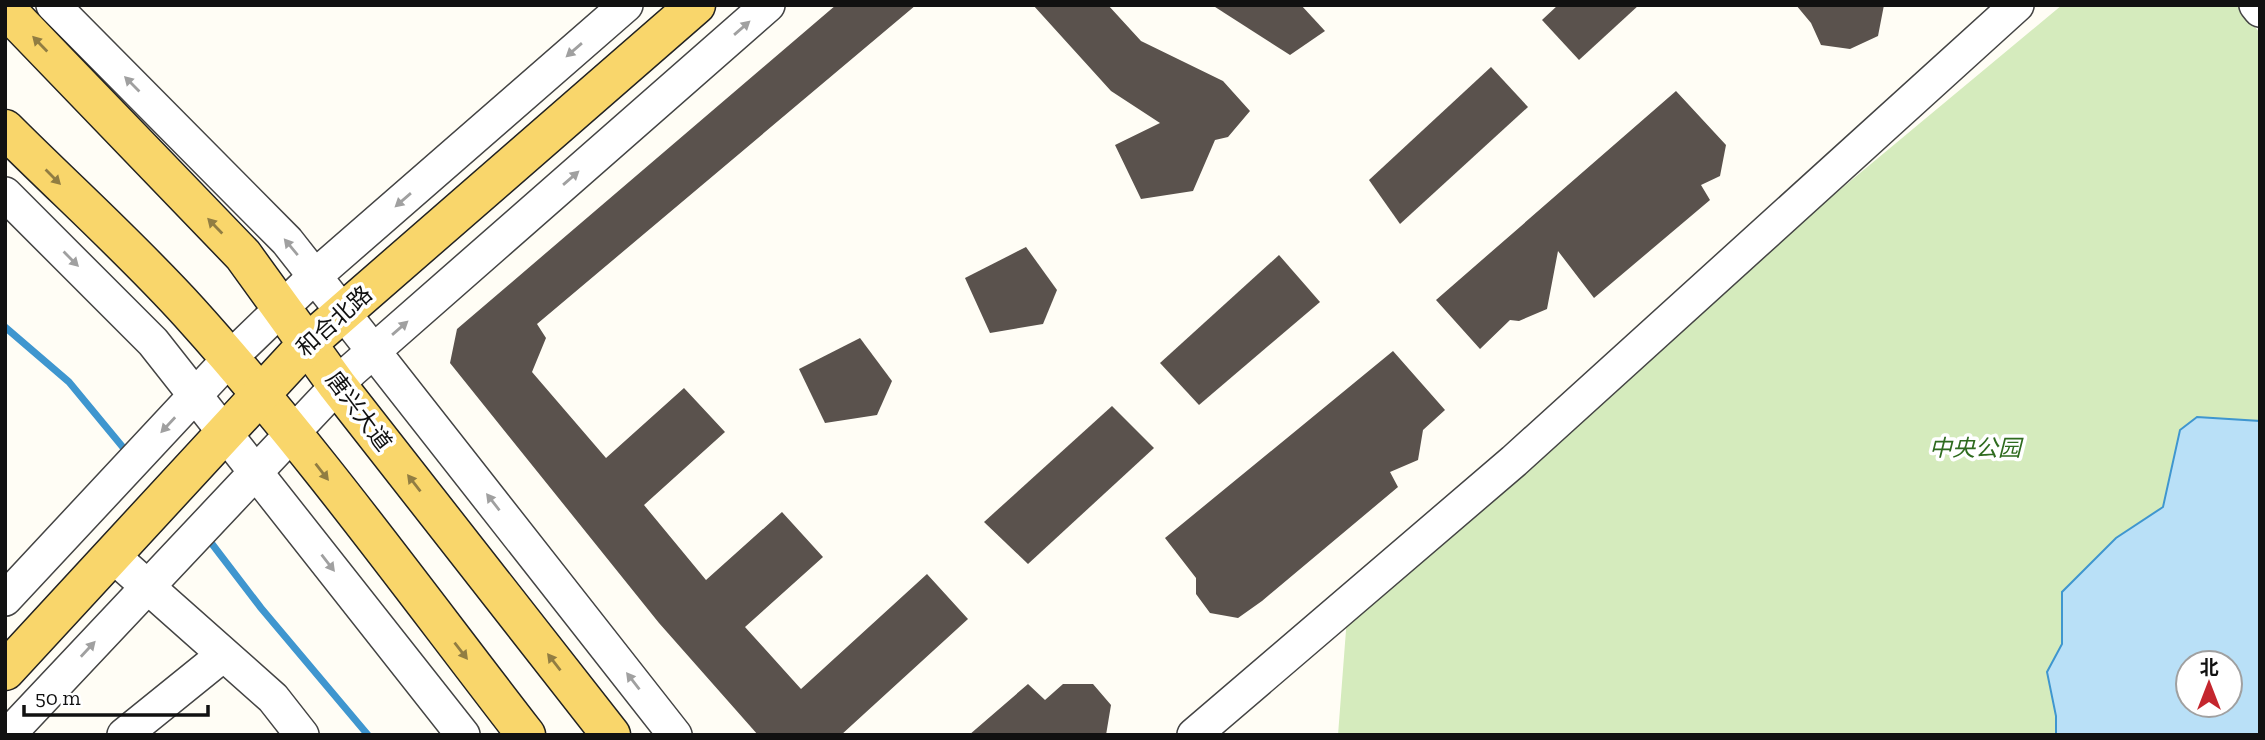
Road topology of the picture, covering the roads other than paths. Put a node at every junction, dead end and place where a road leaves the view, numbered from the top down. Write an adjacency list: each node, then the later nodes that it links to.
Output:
1 (53, 5): 11 (street, one-way to 1)
2 (626, 5): 11 (street, one-way to 11)
3 (696, 5): 13 (main road, 和合北路)
4 (768, 5): 15 (street, one-way to 4)
5 (2017, 5): 35 (street)
6 (2256, 5): 8 (street)
7 (5, 8): 12 (main road, 唐兴大道, one-way to 7)
8 (2260, 10)
9 (5, 129): 16 (main road, one-way to 16)
10 (5, 194): 19 (street, one-way to 19)
11 (315, 276): 12 (street); 13 (street)
12 (282, 308): 14 (main road, 唐兴大道); 16 (street)
13 (343, 312): 14 (main road, 和合北路); 15 (street)
14 (309, 342): 17 (main road, 唐兴大道); 18 (main road, 和合北路)
15 (374, 351): 17 (street); 34 (street, one-way to 15)
16 (229, 359): 18 (main road); 19 (street)
17 (338, 385): 20 (street); 33 (main road, 唐兴大道, one-way to 17)
18 (258, 394): 20 (main road); 21 (main road, 和合北路)
19 (195, 395): 21 (street); 25 (street, one-way to 25)
20 (291, 432): 22 (street); 32 (main road, one-way to 32)
21 (225, 433): 22 (street); 23 (main road, 和合北路)
22 (255, 470): 24 (street); 31 (street, one-way to 31)
23 (113, 556): 24 (street); 27 (main road, 和合北路)
24 (146, 587): 26 (street); 28 (street, one-way to 24)
25 (5, 599)
26 (223, 655): 29 (street); 30 (street)
27 (5, 671)
28 (8, 735)
29 (124, 735)
30 (302, 735)
31 (463, 735)
32 (526, 735)
33 (611, 735)
34 (675, 735)
35 (1194, 735)

